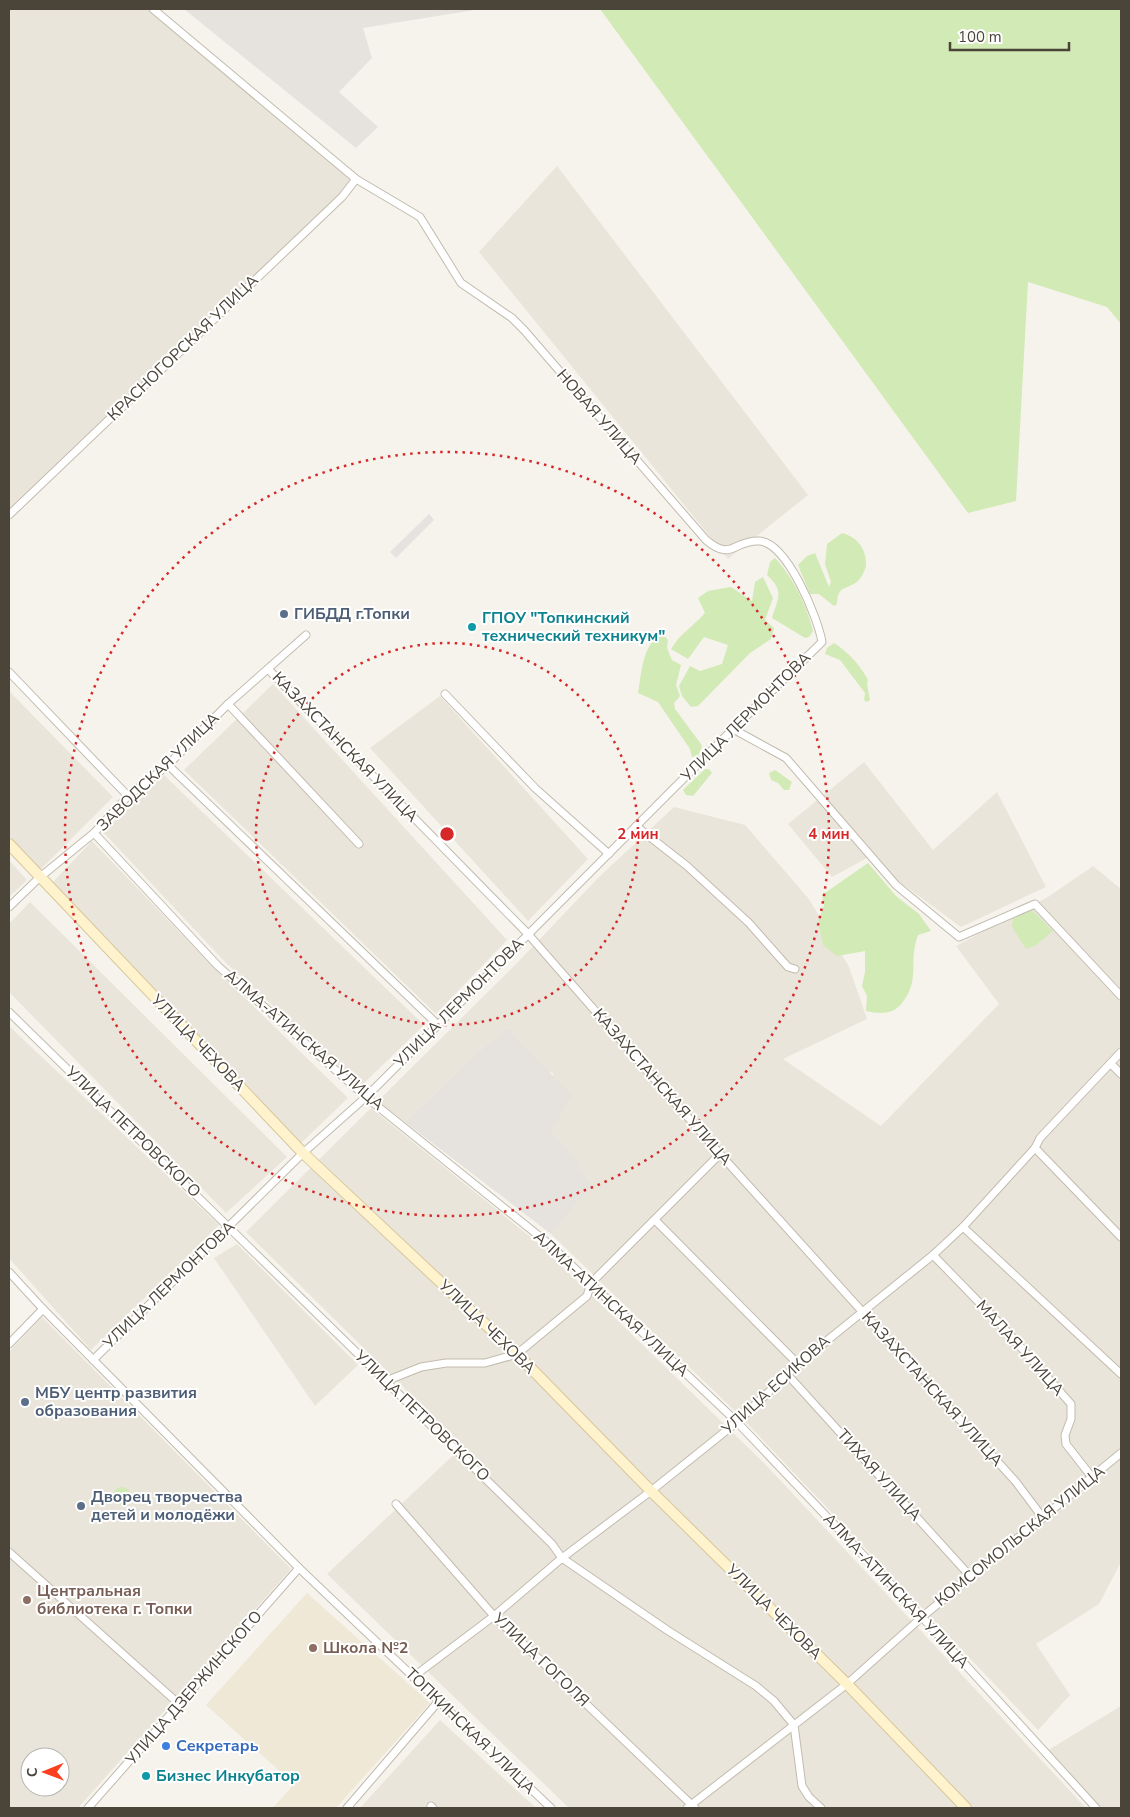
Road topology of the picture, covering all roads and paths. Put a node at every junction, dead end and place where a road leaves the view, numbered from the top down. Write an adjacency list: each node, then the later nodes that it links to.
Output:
1 (153, 9): 2 (street)
2 (356, 179): 3 (street, КРАСНОГОРСКАЯ УЛИЦА); 5 (street, НОВАЯ УЛИЦА)
3 (9, 515)
4 (306, 635): 6 (street, ЗАВОДСКАЯ УЛИЦА)
5 (822, 642): 10 (street, УЛИЦА ЛЕРМОНТОВА)
6 (268, 669): 9 (street, ЗАВОДСКАЯ УЛИЦА); 20 (street, КАЗАХСТАНСКАЯ УЛИЦА)
7 (9, 672): 12 (street)
8 (445, 694): 17 (street)
9 (228, 704): 11 (street, ЗАВОДСКАЯ УЛИЦА); 16 (street)
10 (732, 729): 13 (street, УЛИЦА ЛЕРМОНТОВА); 22 (street)
11 (168, 765): 12 (street, ЗАВОДСКАЯ УЛИЦА); 24 (street)
12 (128, 796): 14 (street, ЗАВОДСКАЯ УЛИЦА)
13 (636, 826): 17 (street, УЛИЦА ЛЕРМОНТОВА); 21 (street)
14 (94, 833): 18 (street, ЗАВОДСКАЯ УЛИЦА); 28 (street, АЛМА-АТИНСКАЯ УЛИЦА)
15 (9, 844): 18 (street, УЛИЦА ЧЕХОВА)
16 (359, 844)
17 (609, 854): 20 (street, УЛИЦА ЛЕРМОНТОВА)
18 (39, 878): 19 (street, ЗАВОДСКАЯ УЛИЦА); 30 (street, УЛИЦА ЧЕХОВА)
19 (9, 908)
20 (528, 934): 24 (street, УЛИЦА ЛЕРМОНТОВА); 31 (street, КАЗАХСТАНСКАЯ УЛИЦА)
21 (796, 969)
22 (1121, 996)
23 (9, 1012): 33 (street, УЛИЦА ПЕТРОВСКОГО)
24 (437, 1024): 28 (street, УЛИЦА ЛЕРМОНТОВА)
25 (1121, 1052): 26 (street, УЛИЦА ЕСИКОВА)
26 (1111, 1064): 27 (street); 29 (street, УЛИЦА ЕСИКОВА)
27 (1121, 1074)
28 (366, 1097): 30 (street, УЛИЦА ЛЕРМОНТОВА); 38 (street, АЛМА-АТИНСКАЯ УЛИЦА)
29 (1036, 1148): 34 (street, УЛИЦА ЕСИКОВА); 35 (street)
30 (303, 1153): 33 (street, УЛИЦА ЛЕРМОНТОВА); 42 (street, УЛИЦА ЧЕХОВА)
31 (720, 1154): 32 (street); 40 (street, КАЗАХСТАНСКАЯ УЛИЦА)
32 (655, 1220): 38 (street); 44 (street)
33 (230, 1226): 43 (street, УЛИЦА ЛЕРМОНТОВА); 47 (street, УЛИЦА ПЕТРОВСКОГО)
34 (963, 1227): 36 (street, УЛИЦА ЕСИКОВА); 46 (street)
35 (1121, 1237)
36 (933, 1255): 40 (street, УЛИЦА ЕСИКОВА); 50 (street, МАЛАЯ УЛИЦА)
37 (9, 1272): 39 (street, ТОПКИНСКАЯ УЛИЦА)
38 (591, 1282): 42 (street); 48 (street, АЛМА-АТИНСКАЯ УЛИЦА)
39 (43, 1309): 41 (street); 43 (street, ТОПКИНСКАЯ УЛИЦА)
40 (862, 1310): 44 (street, УЛИЦА ЕСИКОВА); 53 (street, КАЗАХСТАНСКАЯ УЛИЦА)
41 (9, 1344)
42 (517, 1354): 47 (street); 51 (street, УЛИЦА ЧЕХОВА)
43 (93, 1360): 56 (street, ТОПКИНСКАЯ УЛИЦА)
44 (798, 1364): 45 (street, УЛИЦА ЕСИКОВА)
45 (788, 1374): 48 (street, УЛИЦА ЕСИКОВА); 57 (street, ТИХАЯ УЛИЦА)
46 (1121, 1374)
47 (386, 1381): 55 (street, УЛИЦА ПЕТРОВСКОГО)
48 (737, 1422): 51 (street, УЛИЦА ЕСИКОВА); 59 (street, АЛМА-АТИНСКАЯ УЛИЦА)
49 (1121, 1453): 50 (street, КОМСОМОЛЬСКАЯ УЛИЦА)
50 (1091, 1476): 53 (street, КОМСОМОЛЬСКАЯ УЛИЦА)
51 (652, 1491): 55 (street, УЛИЦА ЕСИКОВА); 61 (street, УЛИЦА ЧЕХОВА)
52 (396, 1504): 58 (street, УЛИЦА ГОГОЛЯ)
53 (1043, 1518): 57 (street, КОМСОМОЛЬСКАЯ УЛИЦА)
54 (9, 1552): 63 (street)
55 (562, 1558): 58 (street, УЛИЦА ЕСИКОВА); 64 (street, УЛИЦА ПЕТРОВСКОГО)
56 (299, 1568): 60 (street, ТОПКИНСКАЯ УЛИЦА); 63 (street, УЛИЦА ДЗЕРЖИНСКОГО)
57 (970, 1576): 59 (street, КОМСОМОЛЬСКАЯ УЛИЦА)
58 (494, 1616): 60 (street, УЛИЦА ЕСИКОВА); 65 (street, УЛИЦА ГОГОЛЯ)
59 (922, 1617): 61 (street, КОМСОМОЛЬСКАЯ УЛИЦА); 71 (street, АЛМА-АТИНСКАЯ УЛИЦА)
60 (413, 1678): 62 (street, ТОПКИНСКАЯ УЛИЦА)
61 (847, 1684): 64 (street, КОМСОМОЛЬСКАЯ УЛИЦА); 70 (street, УЛИЦА ЧЕХОВА)
62 (438, 1702): 67 (street); 68 (street, ТОПКИНСКАЯ УЛИЦА)
63 (180, 1704): 66 (street, УЛИЦА ДЗЕРЖИНСКОГО)
64 (794, 1725): 65 (street, КОМСОМОЛЬСКАЯ УЛИЦА); 69 (street)
65 (691, 1807)
66 (88, 1808)
67 (347, 1808)
68 (551, 1808)
69 (821, 1808)
70 (966, 1808)
71 (1096, 1808)

